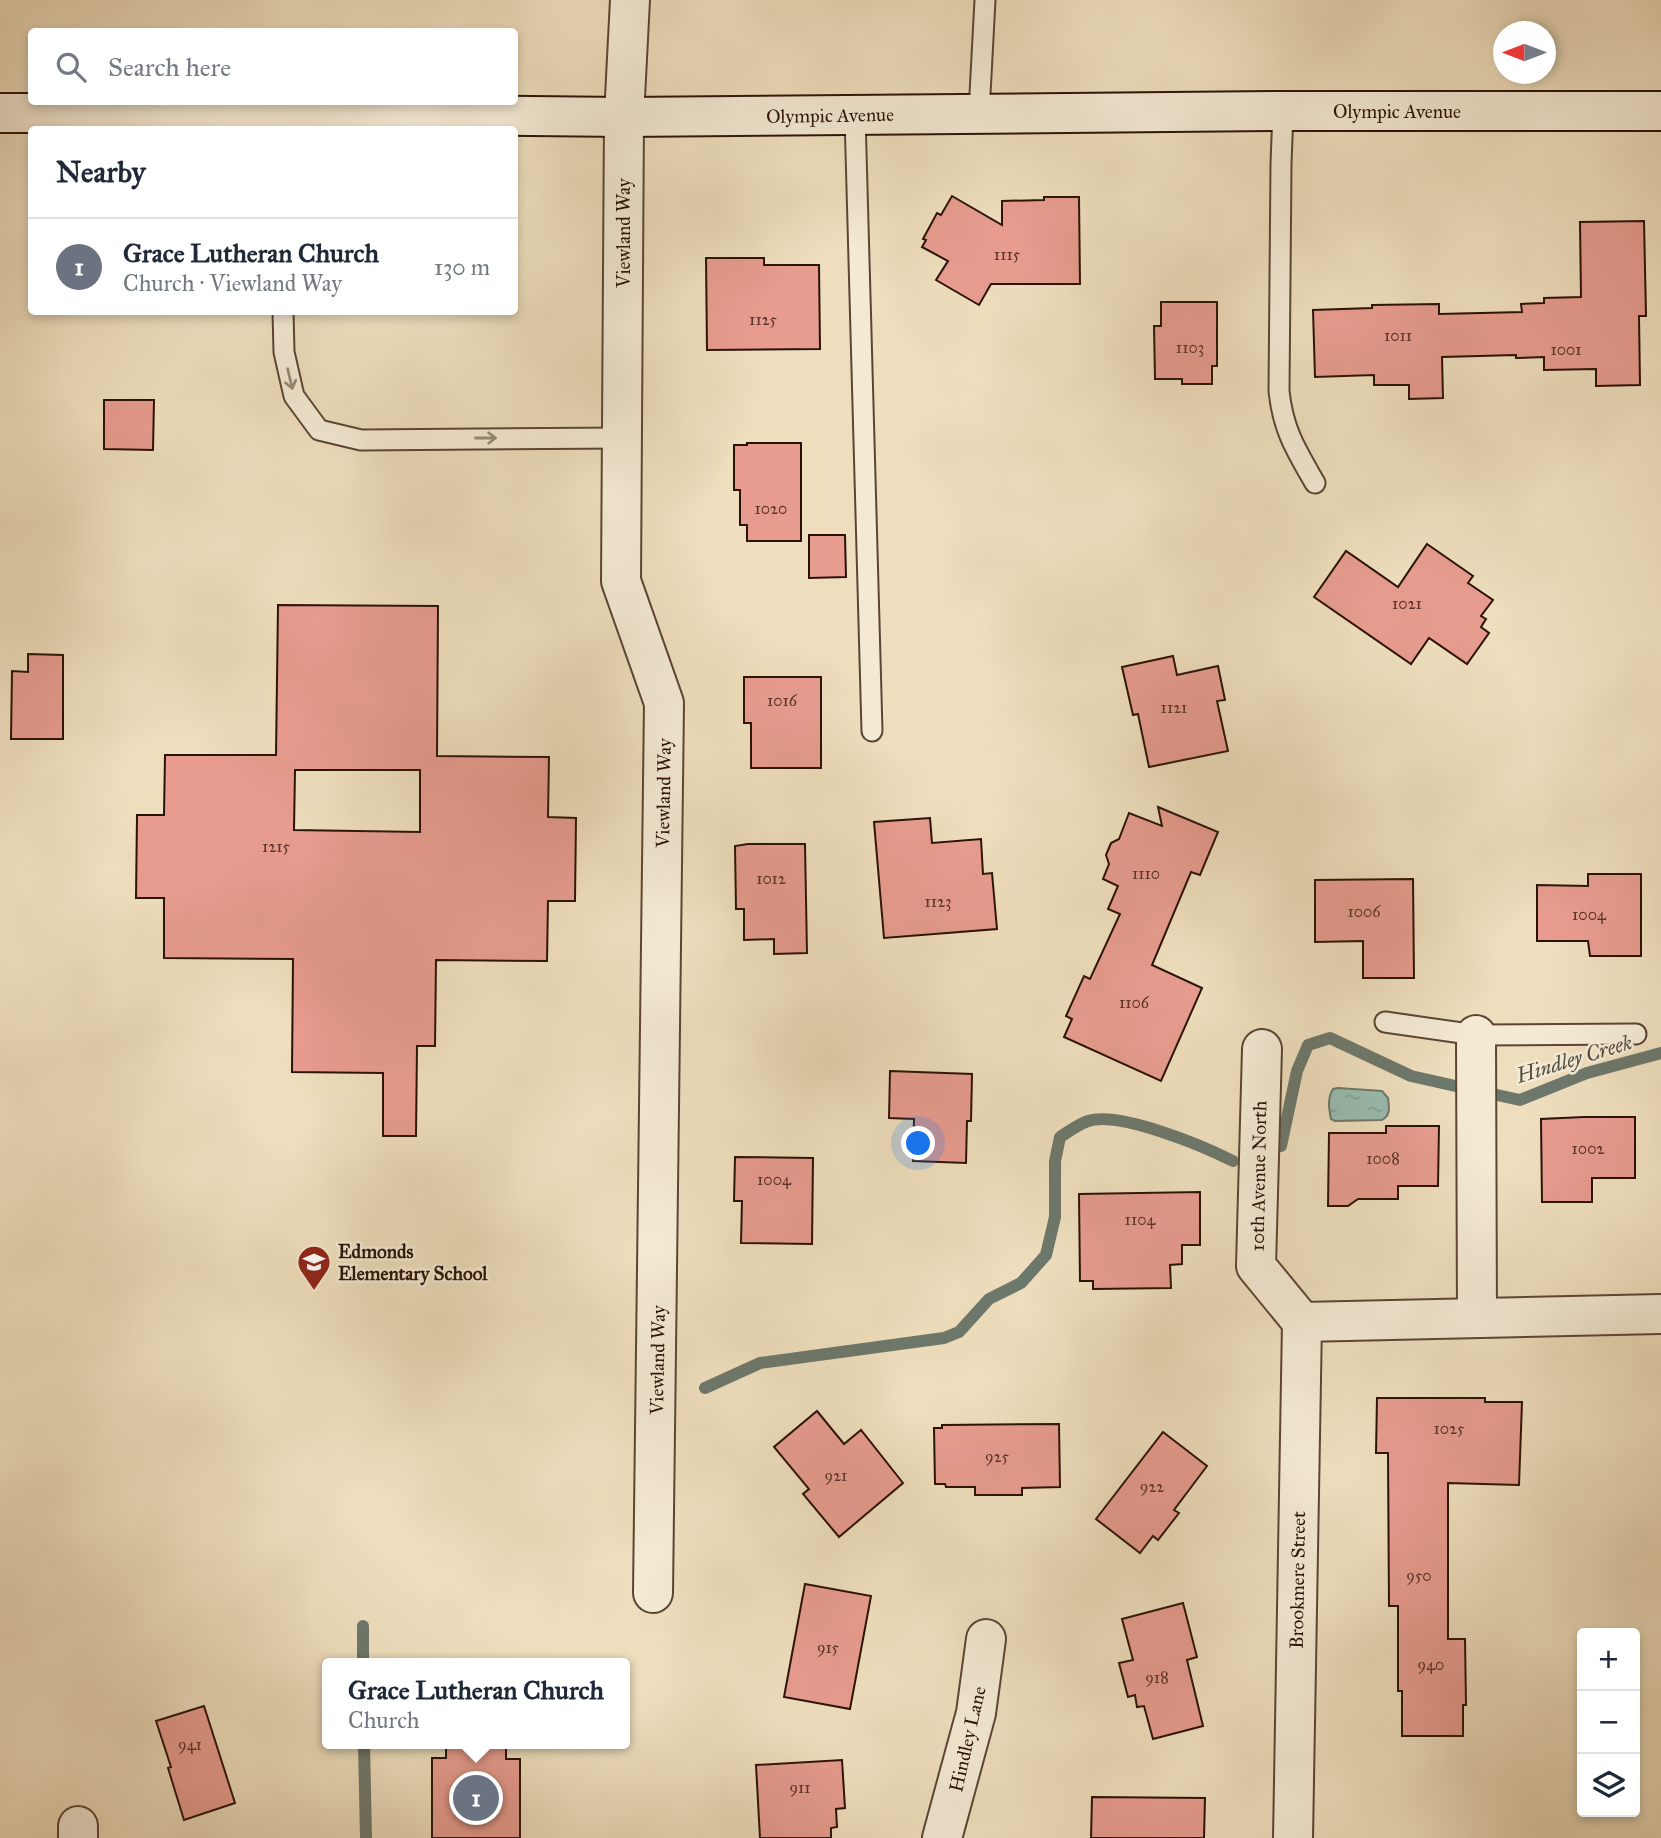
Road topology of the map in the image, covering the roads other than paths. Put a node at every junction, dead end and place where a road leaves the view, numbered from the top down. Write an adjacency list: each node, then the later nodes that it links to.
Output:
1 (630, 0): 8 (street, Viewland Way)
2 (985, 0): 6 (lane)
3 (1283, 111): 4 (street, Olympic Avenue); 6 (street, Olympic Avenue); 12 (lane)
4 (1661, 111)
5 (0, 113): 9 (street, Olympic Avenue)
6 (979, 113): 7 (street, Olympic Avenue)
7 (855, 115): 8 (street, Olympic Avenue); 13 (lane)
8 (624, 117): 9 (street, Olympic Avenue); 11 (street, Viewland Way)
9 (282, 121)
10 (284, 315): 11 (lane, one-way to 11)
11 (622, 438): 21 (street, Viewland Way)
12 (1315, 483)
13 (872, 731)
14 (1385, 1022): 16 (lane)
15 (1636, 1034): 16 (lane)
16 (1476, 1035): 19 (street)
17 (1262, 1049): 20 (street, 10th Avenue North)
18 (1661, 1314): 19 (street)
19 (1477, 1318): 20 (street)
20 (1302, 1322): 24 (street, Brookmere Street)
21 (653, 1593)
22 (986, 1639): 23 (street, Hindley Lane)
23 (942, 1838)
24 (1293, 1838)

